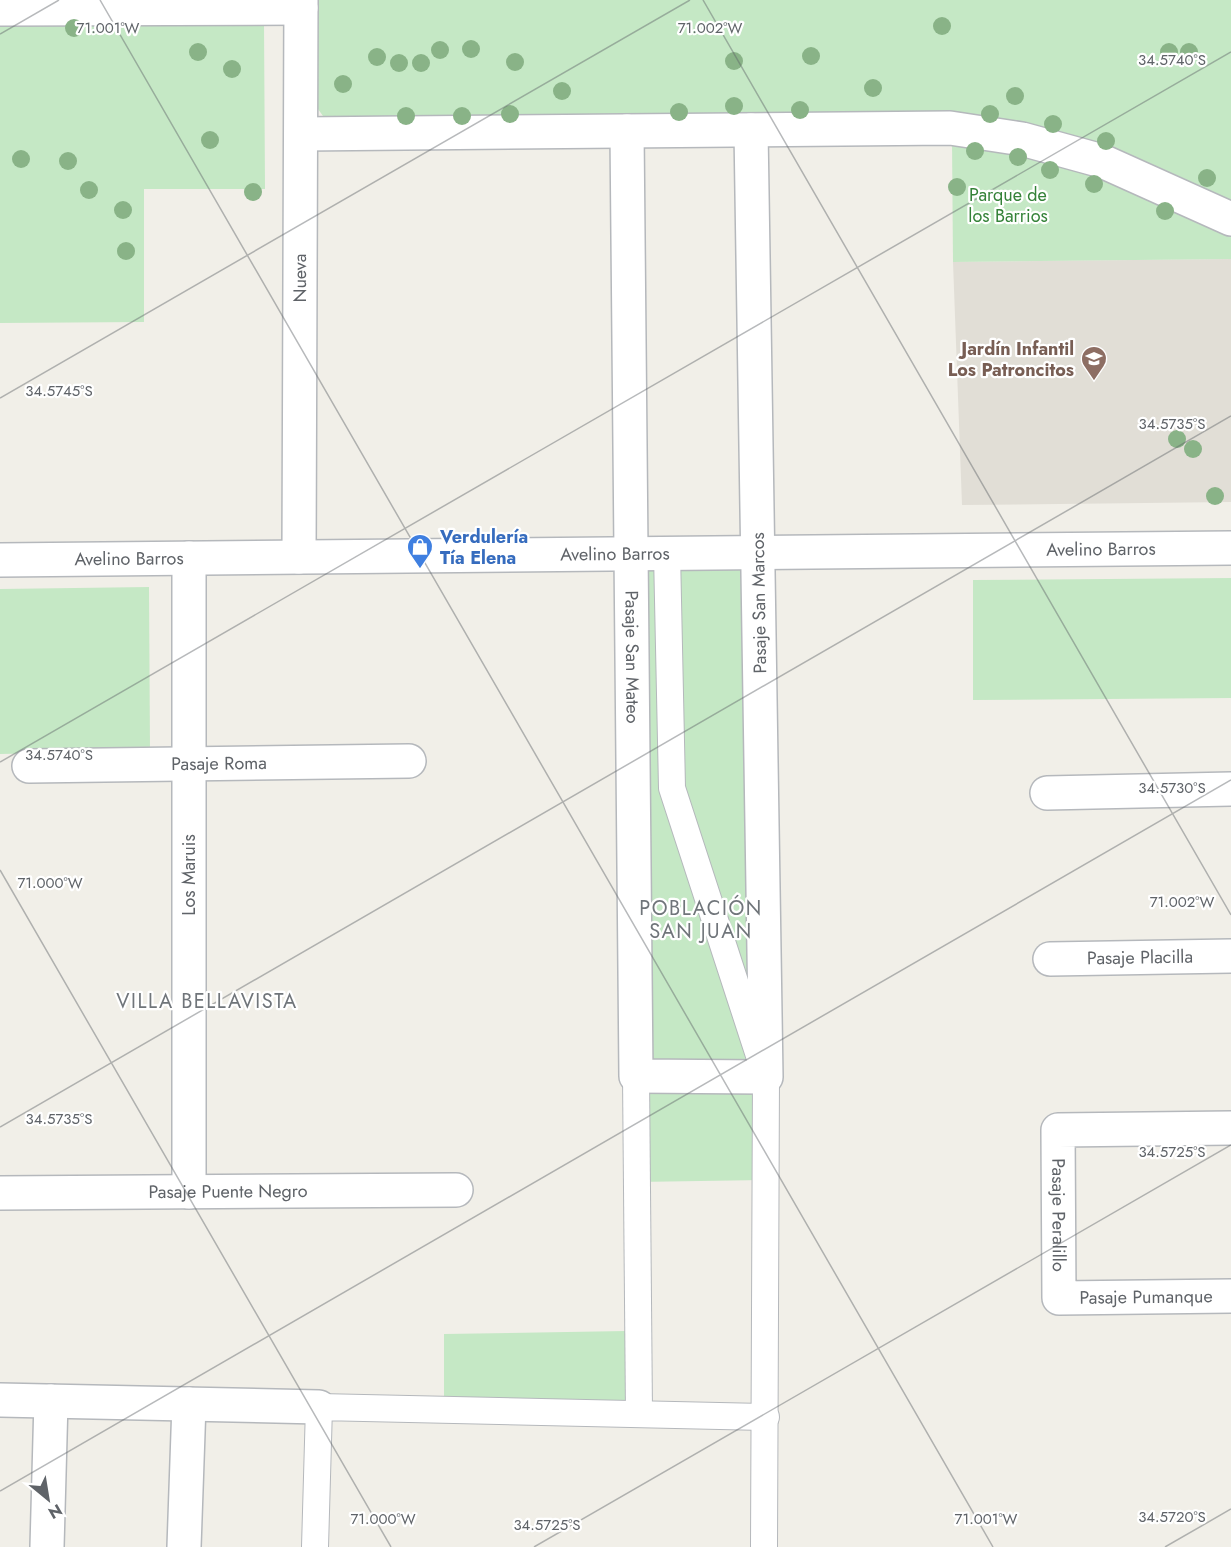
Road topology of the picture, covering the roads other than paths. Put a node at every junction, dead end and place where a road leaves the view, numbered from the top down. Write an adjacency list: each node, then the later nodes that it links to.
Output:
1 (301, 4): 2 (street); 5 (street, Nueva)
2 (0, 9)
3 (751, 129): 4 (street); 6 (street); 8 (street, Pasaje San Marcos)
4 (627, 131): 5 (street); 10 (street, Pasaje San Mateo)
5 (301, 134): 11 (street, Nueva)
6 (1231, 219)
7 (1231, 548): 8 (street, Avelino Barros)
8 (758, 552): 9 (street, Avelino Barros); 22 (street, Pasaje San Marcos)
9 (668, 553): 10 (street, Avelino Barros); 22 (street)
10 (631, 554): 11 (street, Avelino Barros); 21 (street, Pasaje San Mateo)
11 (299, 557): 12 (street, Avelino Barros)
12 (189, 558): 13 (street, Avelino Barros); 15 (street, Los Maruis)
13 (0, 560)
14 (409, 761): 15 (street, Pasaje Roma)
15 (189, 764): 16 (street, Pasaje Roma); 25 (street, Los Maruis)
16 (29, 766)
17 (1231, 789): 18 (street)
18 (1047, 793)
19 (1231, 956): 20 (street, Pasaje Placilla)
20 (1050, 959)
21 (636, 1076): 22 (street); 33 (street)
22 (766, 1077): 34 (street)
23 (1231, 1128): 28 (street, Pasaje Peralillo)
24 (456, 1190): 25 (street, Pasaje Puente Negro)
25 (189, 1192): 26 (street, Pasaje Puente Negro)
26 (0, 1193)
27 (1231, 1296): 28 (street, Pasaje Pumanque)
28 (1059, 1299)
29 (0, 1400): 30 (street)
30 (51, 1401): 31 (street); 35 (street)
31 (189, 1404): 32 (street); 36 (street)
32 (319, 1407): 33 (street); 37 (street)
33 (639, 1413): 34 (street)
34 (766, 1417): 38 (street)
35 (47, 1547)
36 (184, 1547)
37 (315, 1547)
38 (764, 1547)

